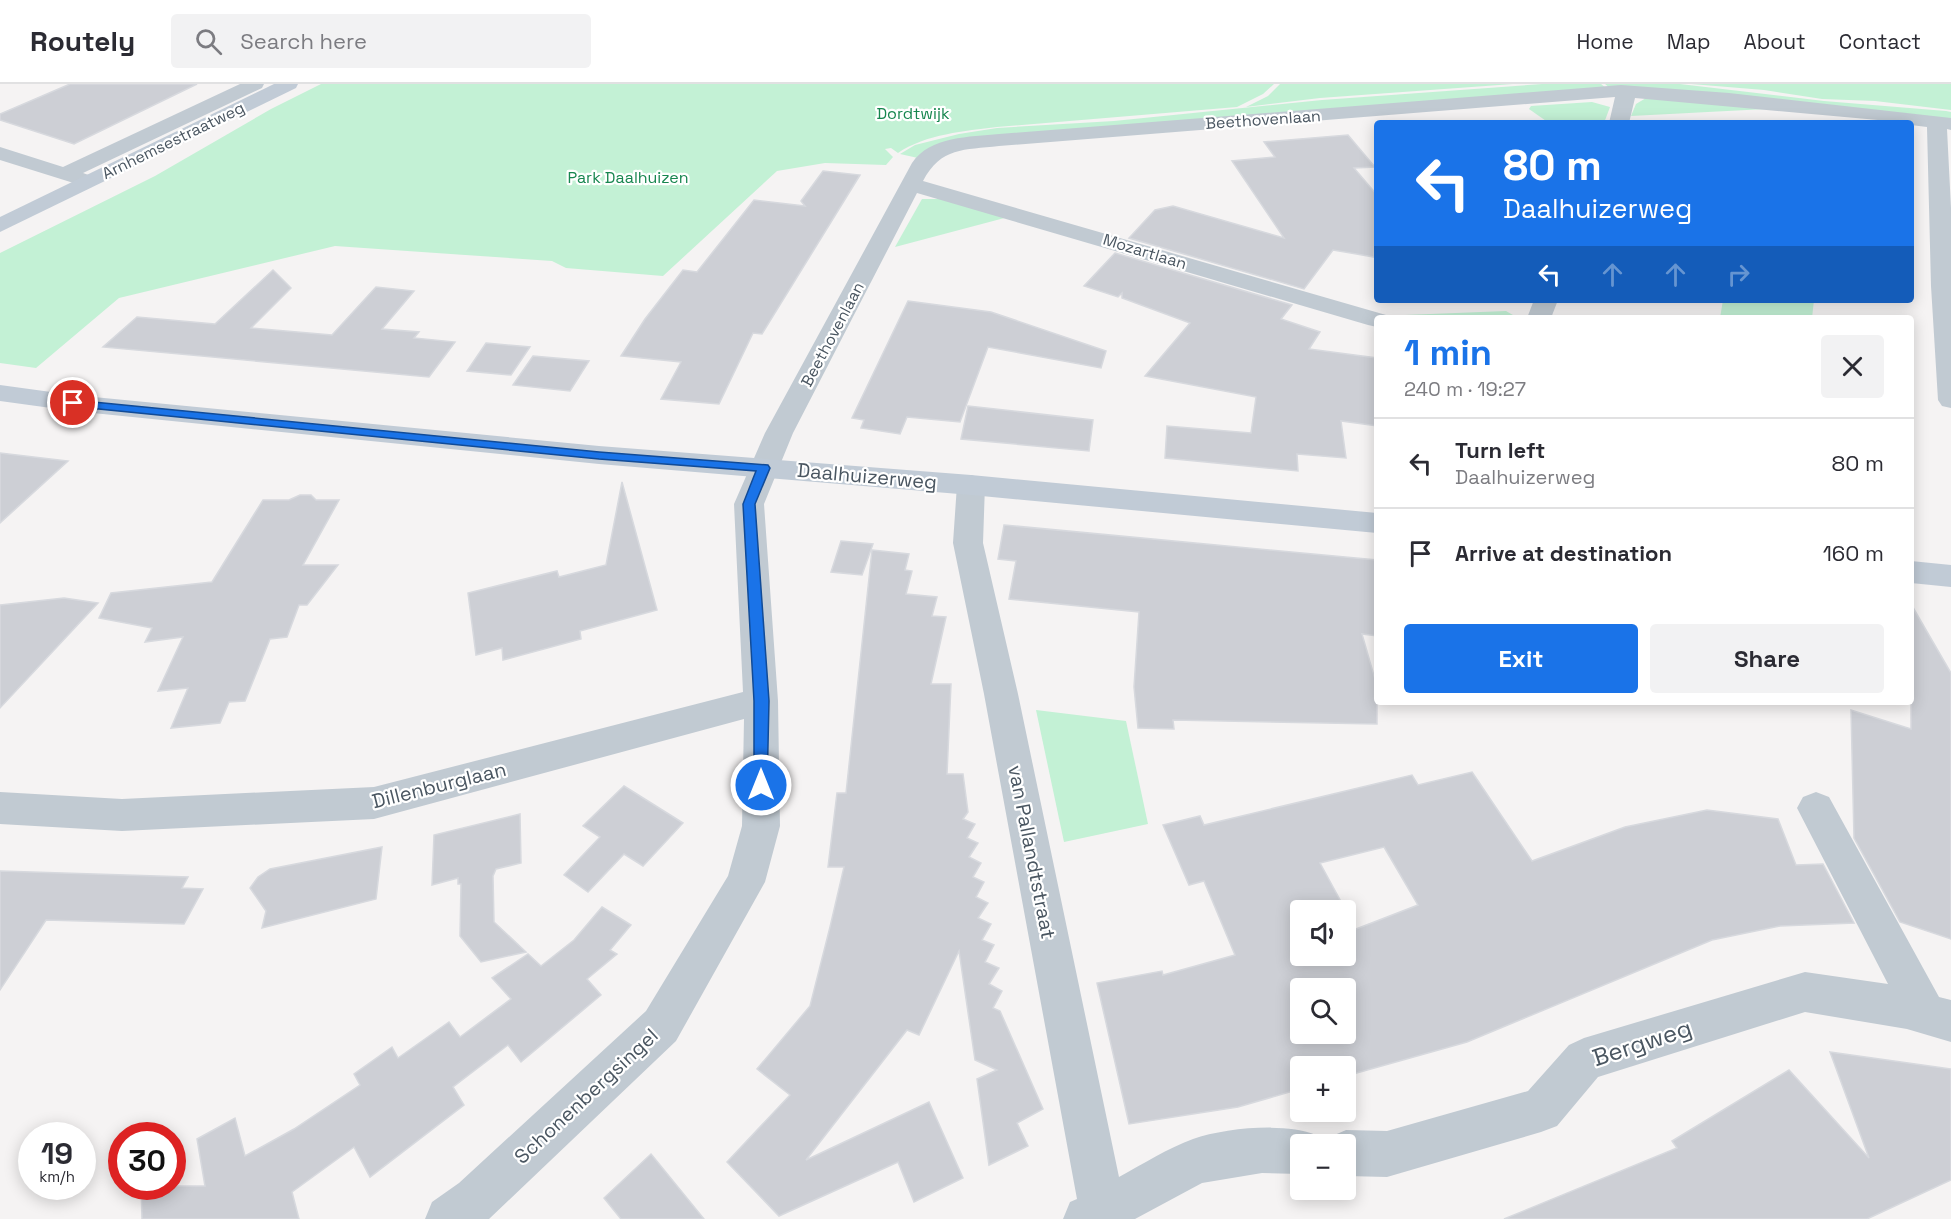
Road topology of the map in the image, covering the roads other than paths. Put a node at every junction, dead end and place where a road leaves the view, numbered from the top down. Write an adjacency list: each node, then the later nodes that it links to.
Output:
1 (255, 84): 7 (street, Arnhemsestraatweg)
2 (289, 84): 8 (main road, Arnhemsestraatweg)
3 (1621, 91): 4 (street); 5 (street, Beethovenlaan); 9 (street, Beethovenlaan)
4 (1620, 120)
5 (1944, 123): 10 (street)
6 (0, 153): 7 (street)
7 (66, 173): 8 (street, Arnhemsestraatweg)
8 (89, 181): 11 (main road, Arnhemsestraatweg)
9 (911, 185): 13 (street, Mozartlaan); 16 (street, Beethovenlaan)
10 (1946, 222): 12 (street)
11 (0, 225)
12 (1947, 286): 15 (street)
13 (1374, 319)
14 (0, 393): 16 (main road, Daalhuizerweg)
15 (1951, 400)
16 (764, 468): 17 (main road, Daalhuizerweg); 21 (street, Schonenbergsingel)
17 (971, 485): 18 (main road, Daalhuizerweg); 27 (street, van Pallandtstraat)
18 (1374, 523)
19 (1914, 572): 20 (main road)
20 (1951, 576)
21 (762, 701): 22 (street, Dillenburglaan); 28 (street, Schonenbergsingel)
22 (0, 808)
23 (1815, 808): 24 (street, Bergweg)
24 (1938, 1017): 26 (street, Bergweg)
25 (1290, 1151): 27 (street)
26 (1356, 1153)
27 (1098, 1216)
28 (449, 1219)

